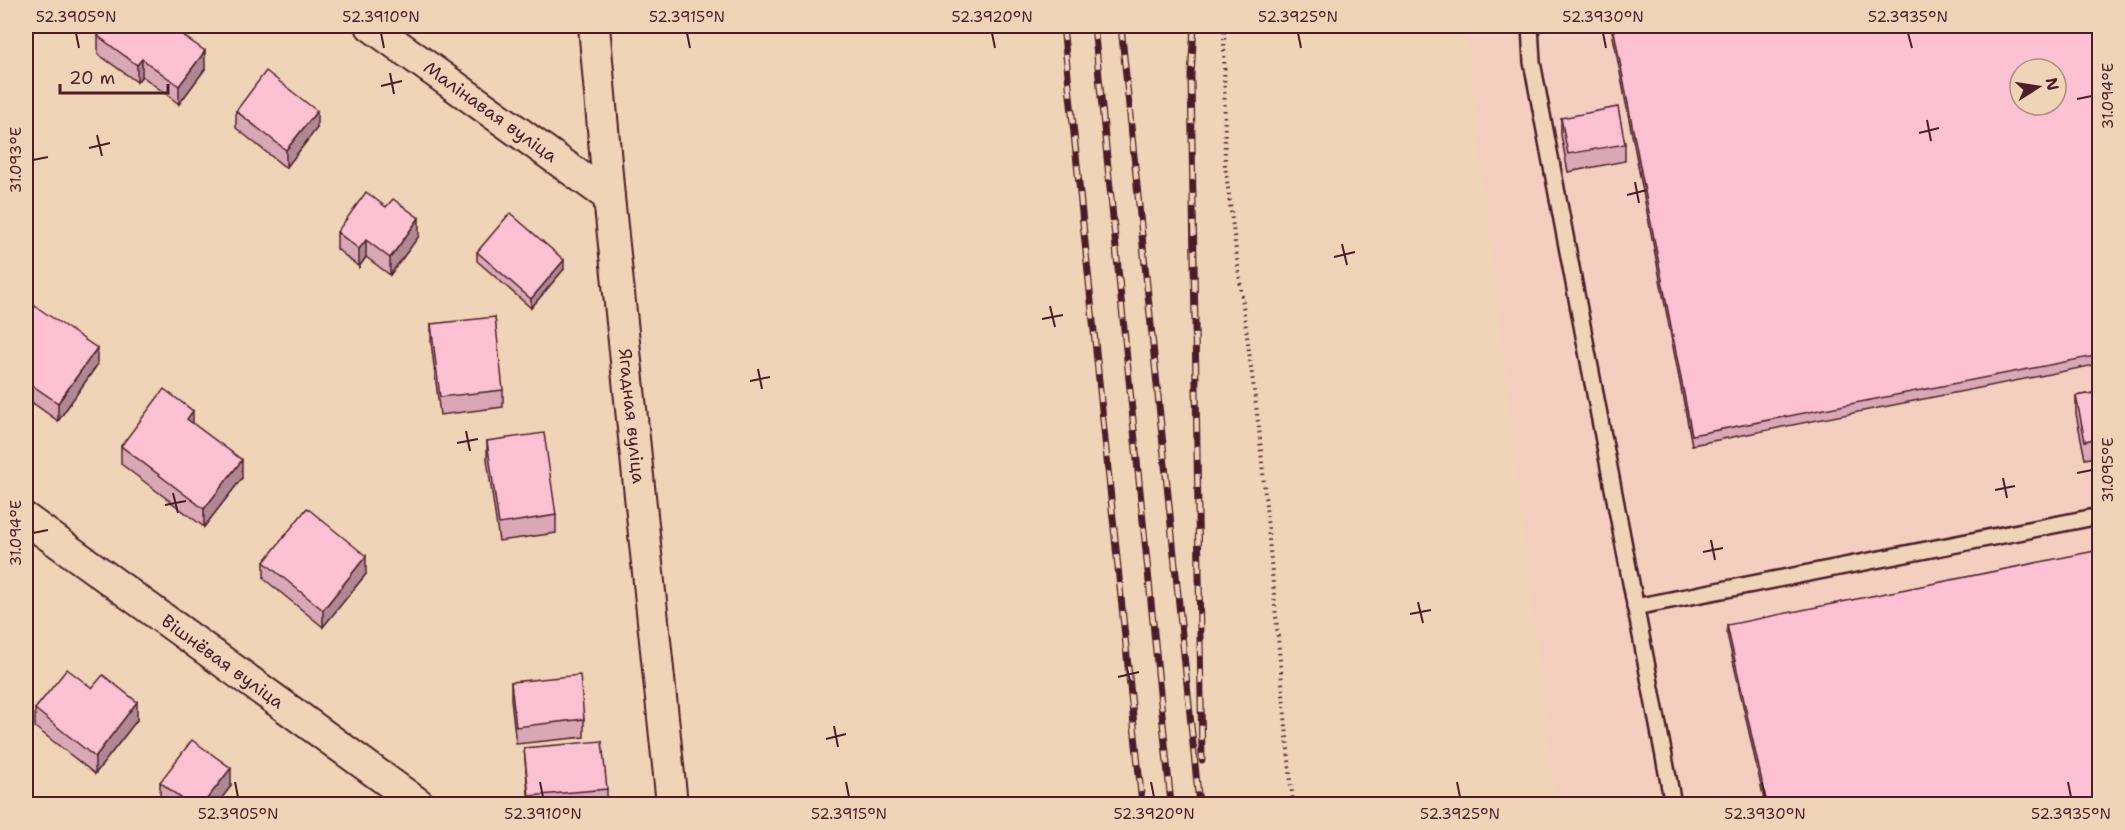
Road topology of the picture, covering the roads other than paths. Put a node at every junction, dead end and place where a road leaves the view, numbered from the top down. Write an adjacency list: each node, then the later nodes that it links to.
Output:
1 (371, 26): 4 (street, Малінавая вуліца)
2 (594, 26): 4 (street, Ягадная вуліца)
3 (1530, 26): 7 (lane)
4 (609, 197): 9 (street, Ягадная вуліца)
5 (2100, 516): 7 (lane)
6 (26, 519): 8 (street, Вішнёвая вуліца)
7 (1635, 607): 10 (lane)
8 (419, 804)
9 (672, 804)
10 (1673, 804)

